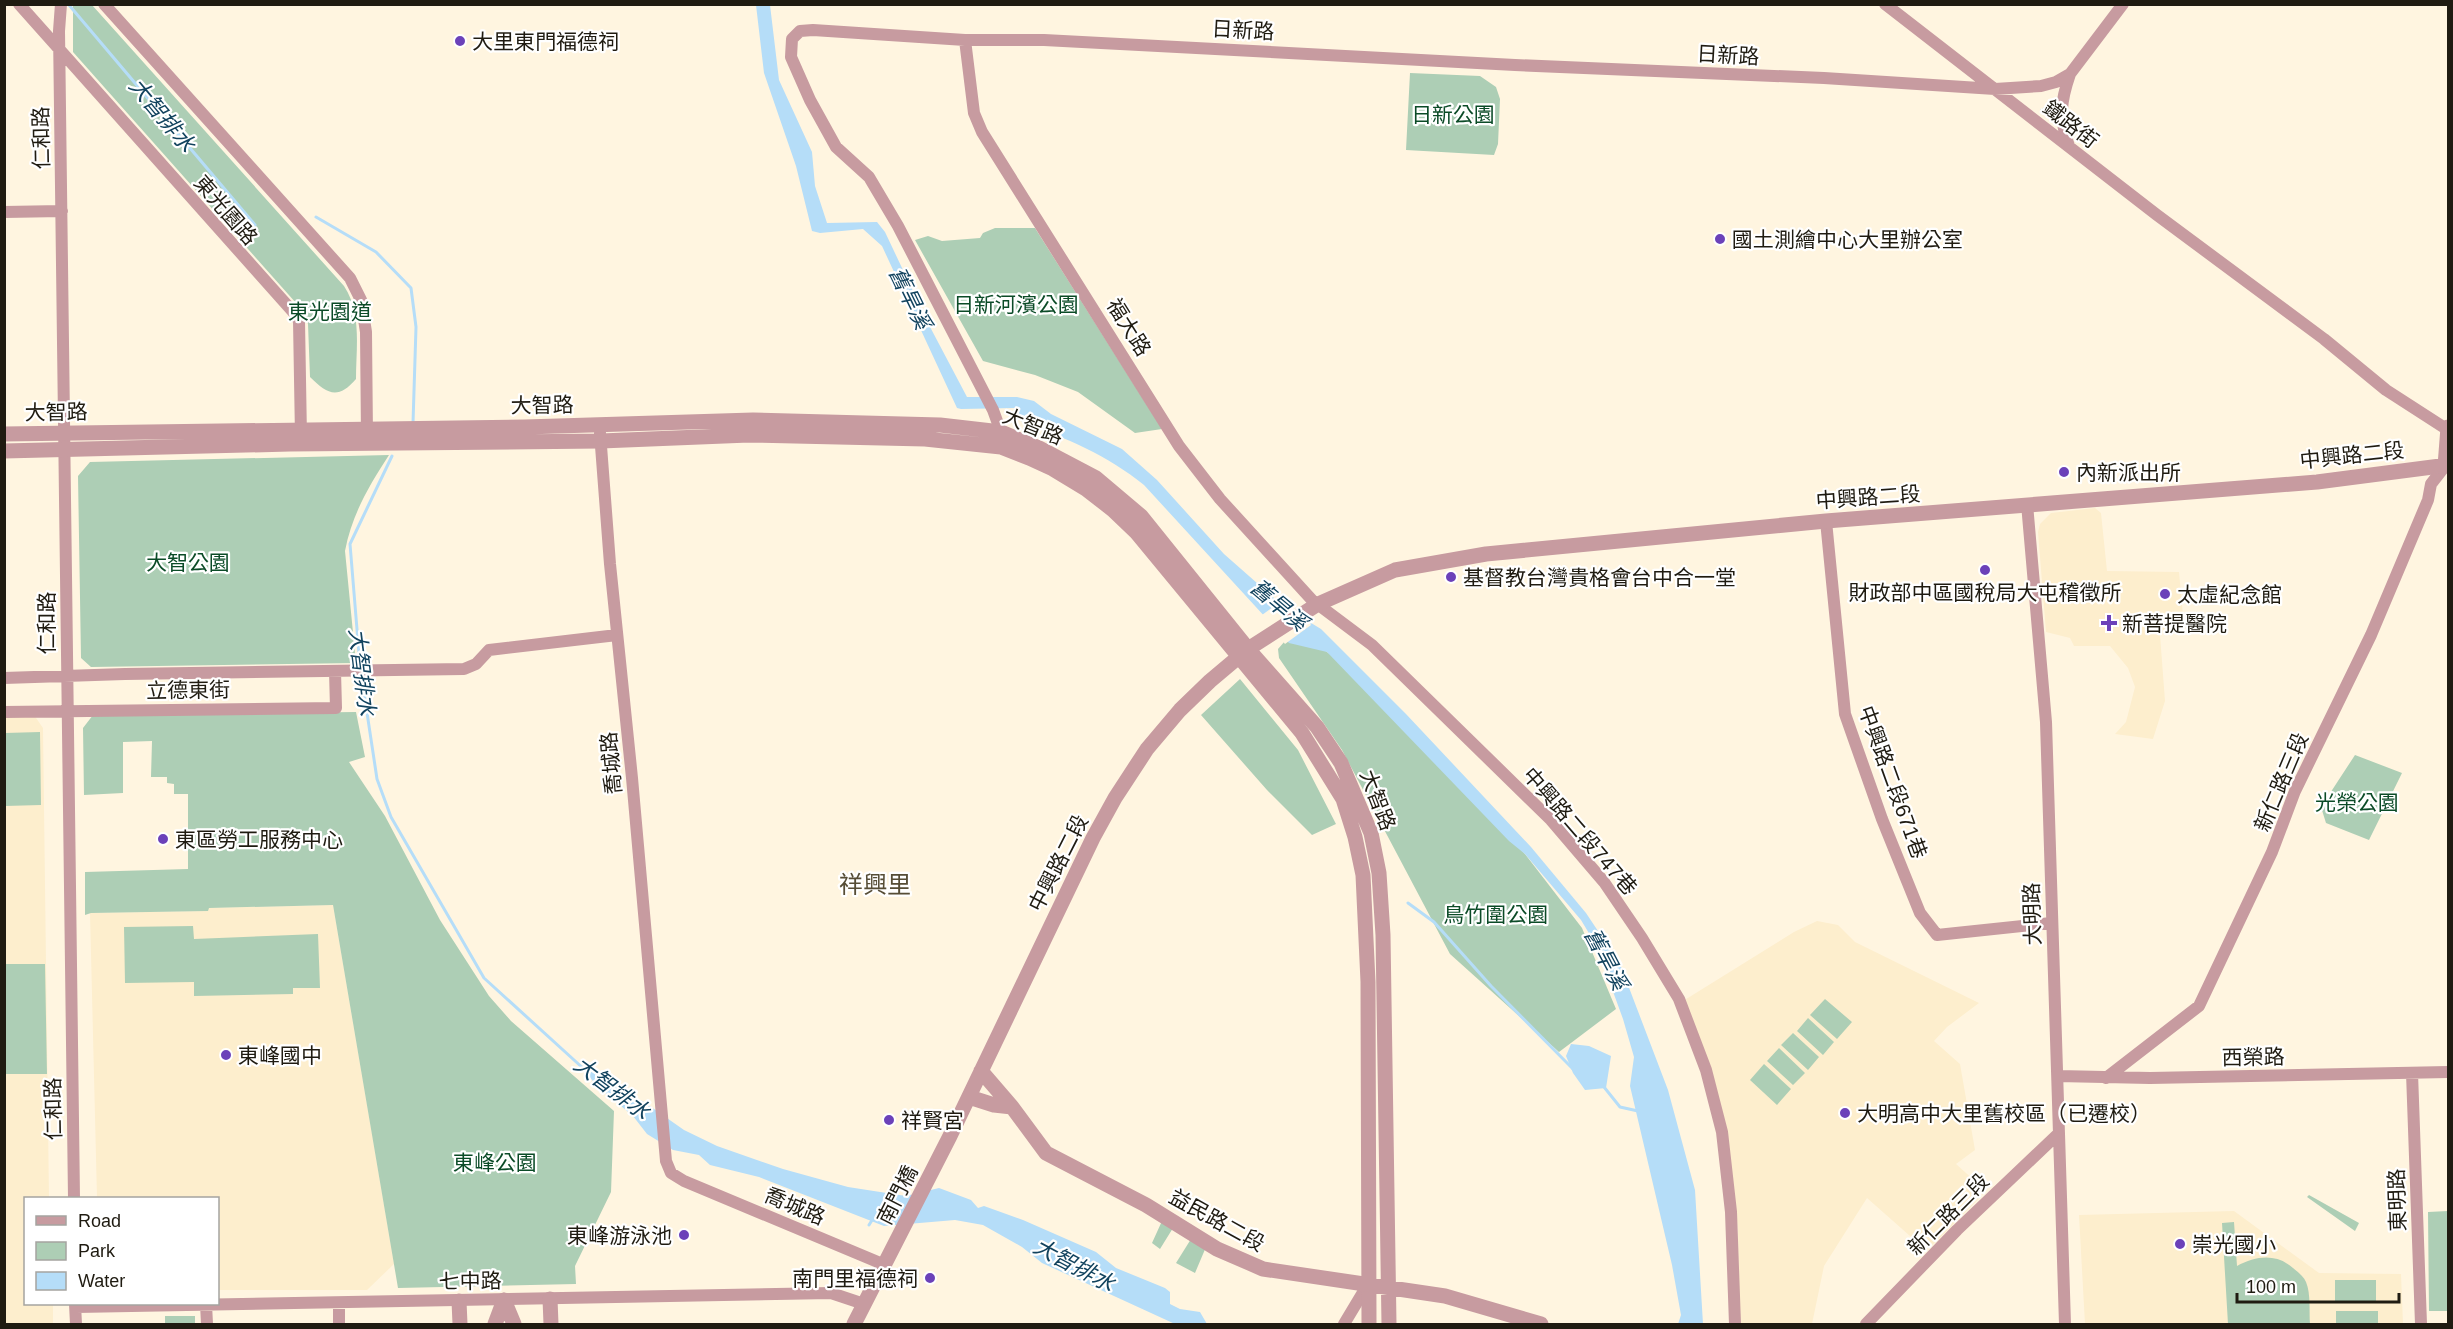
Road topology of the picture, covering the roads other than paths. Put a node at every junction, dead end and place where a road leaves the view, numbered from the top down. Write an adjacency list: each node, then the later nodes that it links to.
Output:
1 (19, 4): 7 (street, 東光園路)
2 (61, 4): 7 (street, 仁和路)
3 (104, 4): 13 (street)
4 (1885, 4): 9 (street, 鐵路街)
5 (2123, 4): 8 (street, 日新路)
6 (965, 40): 9 (street, 日新路); 18 (street, 日新路); 25 (street, 福大路)
7 (59, 48): 12 (street, 仁和路); 17 (street, 東光園路)
8 (2070, 74): 9 (street, 日新路); 10 (street)
9 (1995, 90): 10 (street, 鐵路街)
10 (2069, 148): 14 (street, 鐵路街)
11 (4, 212): 12 (street)
12 (62, 212): 19 (street, 仁和路)
13 (367, 428): 15 (street, 大智路); 17 (street, 大智路); 20 (street)
14 (2448, 429): 22 (street)
15 (600, 433): 18 (street, 大智路); 20 (street, 大智路); 26 (street, 喬城路)
16 (4, 434): 19 (street, 大智路)
17 (301, 437): 19 (street, 大智路); 20 (street, 大智路)
18 (1001, 439): 27 (street, 大智路)
19 (63, 441): 21 (street, 大智路); 29 (street, 仁和路)
20 (367, 444)
21 (4, 451)
22 (2447, 466): 23 (street, 中興路二段); 38 (street, 新仁路三段)
23 (2027, 504): 24 (street, 中興路二段); 33 (street, 大明路)
24 (1826, 521): 25 (street, 中興路二段); 33 (street, 中興路二段671巷)
25 (1318, 604): 27 (street, 中興路二段); 67 (street, 中興路二段747巷)
26 (617, 635): 28 (street, 立德東街); 44 (street, 喬城路)
27 (1243, 653): 34 (street, 中興路二段); 45 (street, 大智路); 46 (street, 大智路)
28 (335, 671): 29 (street, 立德東街); 32 (street, 立德東街)
29 (65, 676): 30 (street, 立德東街); 32 (street, 仁和路)
30 (4, 678)
31 (4, 712): 32 (street, 立德東街)
32 (67, 712): 43 (street, 仁和路)
33 (2051, 922): 37 (street, 大明路)
34 (981, 1071): 39 (street, 中興路二段); 40 (street, 益民路二段)
35 (2448, 1072): 36 (street, 西榮路)
36 (2412, 1073): 38 (street, 西榮路); 70 (street, 東明路)
37 (2058, 1076): 38 (street, 西榮路); 41 (street, 大明路)
38 (2106, 1078)
39 (969, 1097): 40 (street); 42 (street, 中興路二段)
40 (1011, 1107): 45 (street, 益民路二段)
41 (2058, 1134): 68 (street, 新仁路三段); 69 (street, 大明路)
42 (941, 1154): 44 (street, 南門橋)
43 (74, 1197)
44 (887, 1259): 52 (street, 南門橋)
45 (1368, 1284): 46 (street, 益民路二段); 63 (street); 64 (street, 大智路)
46 (1389, 1287): 65 (street, 大智路); 66 (street, 益民路二段)
47 (550, 1299): 48 (street, 七中路); 52 (street, 七中路); 61 (street)
48 (504, 1300): 49 (street, 七中路); 59 (street); 60 (street)
49 (459, 1301): 50 (street, 七中路); 58 (street)
50 (339, 1303): 51 (street, 七中路); 57 (street)
51 (219, 1304)
52 (864, 1304): 62 (street, 南門橋)
53 (75, 1305): 55 (street)
54 (206, 1305): 56 (street)
55 (76, 1324)
56 (207, 1324)
57 (339, 1324)
58 (460, 1324)
59 (495, 1324)
60 (514, 1324)
61 (551, 1324)
62 (854, 1324)
63 (1344, 1324)
64 (1369, 1324)
65 (1389, 1324)
66 (1541, 1324)
67 (1735, 1324)
68 (1866, 1324)
69 (2065, 1324)
70 (2421, 1324)

